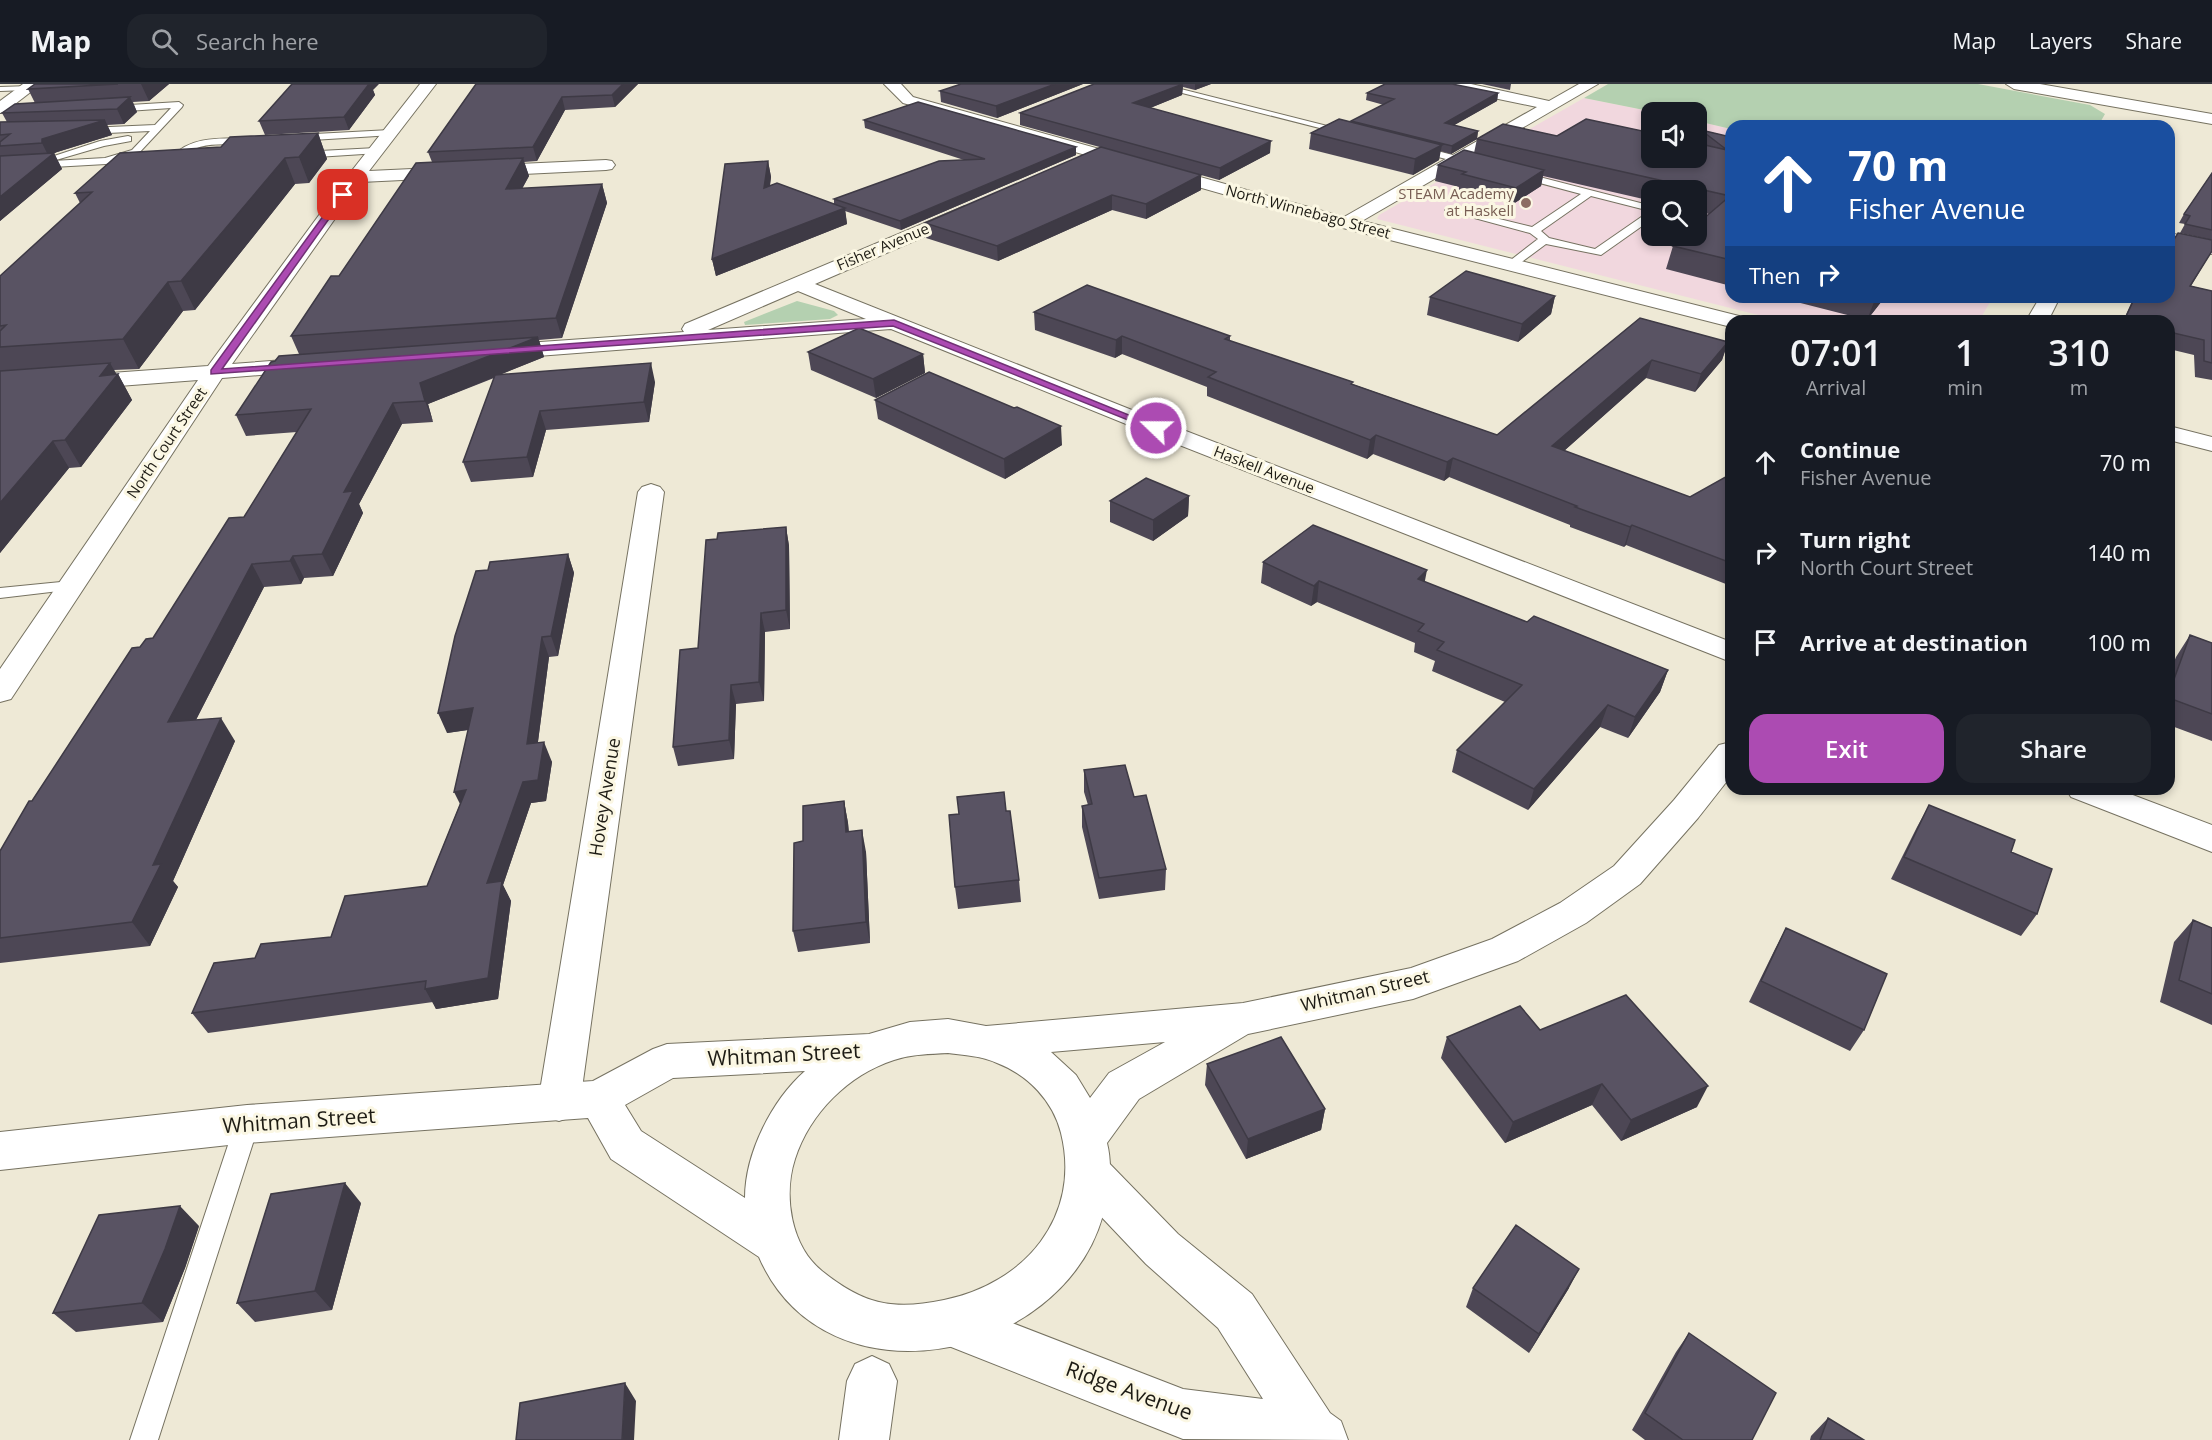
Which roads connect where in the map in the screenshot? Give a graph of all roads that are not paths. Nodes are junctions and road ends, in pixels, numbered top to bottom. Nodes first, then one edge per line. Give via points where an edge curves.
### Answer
1 (428, 84) edge
2 (892, 84) edge
3 (1151, 84) edge
4 (1450, 84) edge
5 (1590, 84) edge
6 (2014, 84) edge
7 (34, 85) edge
8 (0, 89) edge
9 (2154, 92) dead end
10 (1552, 106) junction
11 (2145, 107) junction
12 (108, 109) edge
13 (6, 112) edge
14 (0, 115) edge
15 (1016, 117) edge
16 (2212, 119) edge
17 (2139, 120) edge
18 (998, 125) junction
19 (157, 128) junction
20 (2212, 129) edge
21 (79, 131) edge
22 (2188, 132) dead end
23 (1355, 134) edge
24 (147, 138) junction
25 (287, 139) edge
26 (264, 140) edge
27 (383, 142) junction
28 (1412, 148) edge
29 (1099, 154) junction
30 (294, 155) edge
31 (1457, 159) junction
32 (201, 160) edge
33 (1078, 164) edge
34 (35, 165) junction
35 (606, 165) dead end
36 (1479, 165) edge
37 (0, 167) edge
38 (1512, 173) edge
39 (356, 177) junction
40 (1589, 193) junction
41 (981, 205) edge
42 (1641, 206) edge
43 (1450, 210) dead end
44 (1641, 222) edge
45 (1346, 223) junction
46 (1534, 231) junction
47 (1544, 240) junction
48 (2175, 240) edge
49 (2212, 248) edge
50 (1511, 265) junction
51 (798, 284) junction
52 (1725, 319) edge
53 (894, 323) junction
54 (668, 340) junction
55 (476, 354) edge
56 (336, 364) edge
57 (215, 372) junction
58 (0, 388) edge
59 (2175, 435) edge
60 (2212, 444) edge
61 (651, 492) dead end
62 (71, 586) junction
63 (0, 593) edge
64 (1725, 651) edge
65 (0, 692) edge
66 (1725, 760) edge
67 (2098, 795) edge
68 (2212, 839) edge
69 (1243, 1019) junction
70 (986, 1041) junction
71 (872, 1051) junction
72 (579, 1101) junction
73 (247, 1124) junction
74 (0, 1151) edge
75 (1088, 1155) junction
76 (775, 1242) junction
77 (953, 1324) junction
78 (872, 1381) dead end
79 (1318, 1436) edge
80 (144, 1440) edge
81 (864, 1440) edge

1 - 27 street, North Court Street
2 - 18 street, North Winnebago Street via 908,100
3 - 23 lane
4 - 10 street
5 - 10 street
6 - 11 street
7 - 8 lane
7 - 13 street
9 - 11 street
10 - 31 street
11 - 16 street
11 - 17 street
12 - 19 lane via 179,105
13 - 14 lane
15 - 18 street
18 - 29 street, North Winnebago Street
19 - 21 lane
19 - 24 lane
20 - 22 street
24 - 34 lane via 104,142
24 - 34 lane via 135,152 106,161
25 - 27 lane
26 - 32 lane via 206,143 185,148 178,156
27 - 30 lane
27 - 39 street, North Court Street
28 - 31 lane
29 - 33 street
29 - 45 street, North Winnebago Street
31 - 36 lane
31 - 45 street
34 - 37 lane
35 - 39 street
38 - 40 lane
39 - 57 street, North Court Street
40 - 42 lane
40 - 46 lane
41 - 51 street, Fisher Avenue
43 - 46 lane
44 - 47 lane via 1597,253
45 - 50 street, North Winnebago Street
46 - 47 lane
47 - 50 lane
48 - 49 street
50 - 52 street, North Winnebago Street
51 - 53 street, Haskell Avenue
51 - 54 street, Fisher Avenue
53 - 54 street, Fisher Avenue
53 - 64 street, Haskell Avenue
54 - 55 street, Fisher Avenue
56 - 57 street
57 - 58 street
57 - 62 street, North Court Street
59 - 60 street
61 - 72 street, Hovey Avenue
62 - 63 lane
62 - 65 street, North Court Street
66 - 69 street, Whitman Street via 1626,875 1573,913 1505,950 1413,983
67 - 68 street
69 - 70 street, Whitman Street
69 - 75 street, Whitman Street via 1124,1086
70 - 71 street via 948,1036 920,1038
70 - 75 street via 1020,1055 1050,1076 1072,1103
71 - 72 street, Whitman Street via 667,1061
71 - 76 street via 837,1071 806,1097 783,1130 769,1166 766,1204
72 - 73 street, Whitman Street
72 - 76 street via 626,1145
73 - 74 street, Whitman Street
73 - 80 lane
75 - 77 street via 1083,1212 1064,1250 1035,1283 997,1308
75 - 79 street, Ridge Avenue via 1162,1249 1235,1311
76 - 77 street via 794,1276 816,1297 863,1322 907,1329
77 - 79 street, Ridge Avenue via 1183,1414
78 - 81 street

